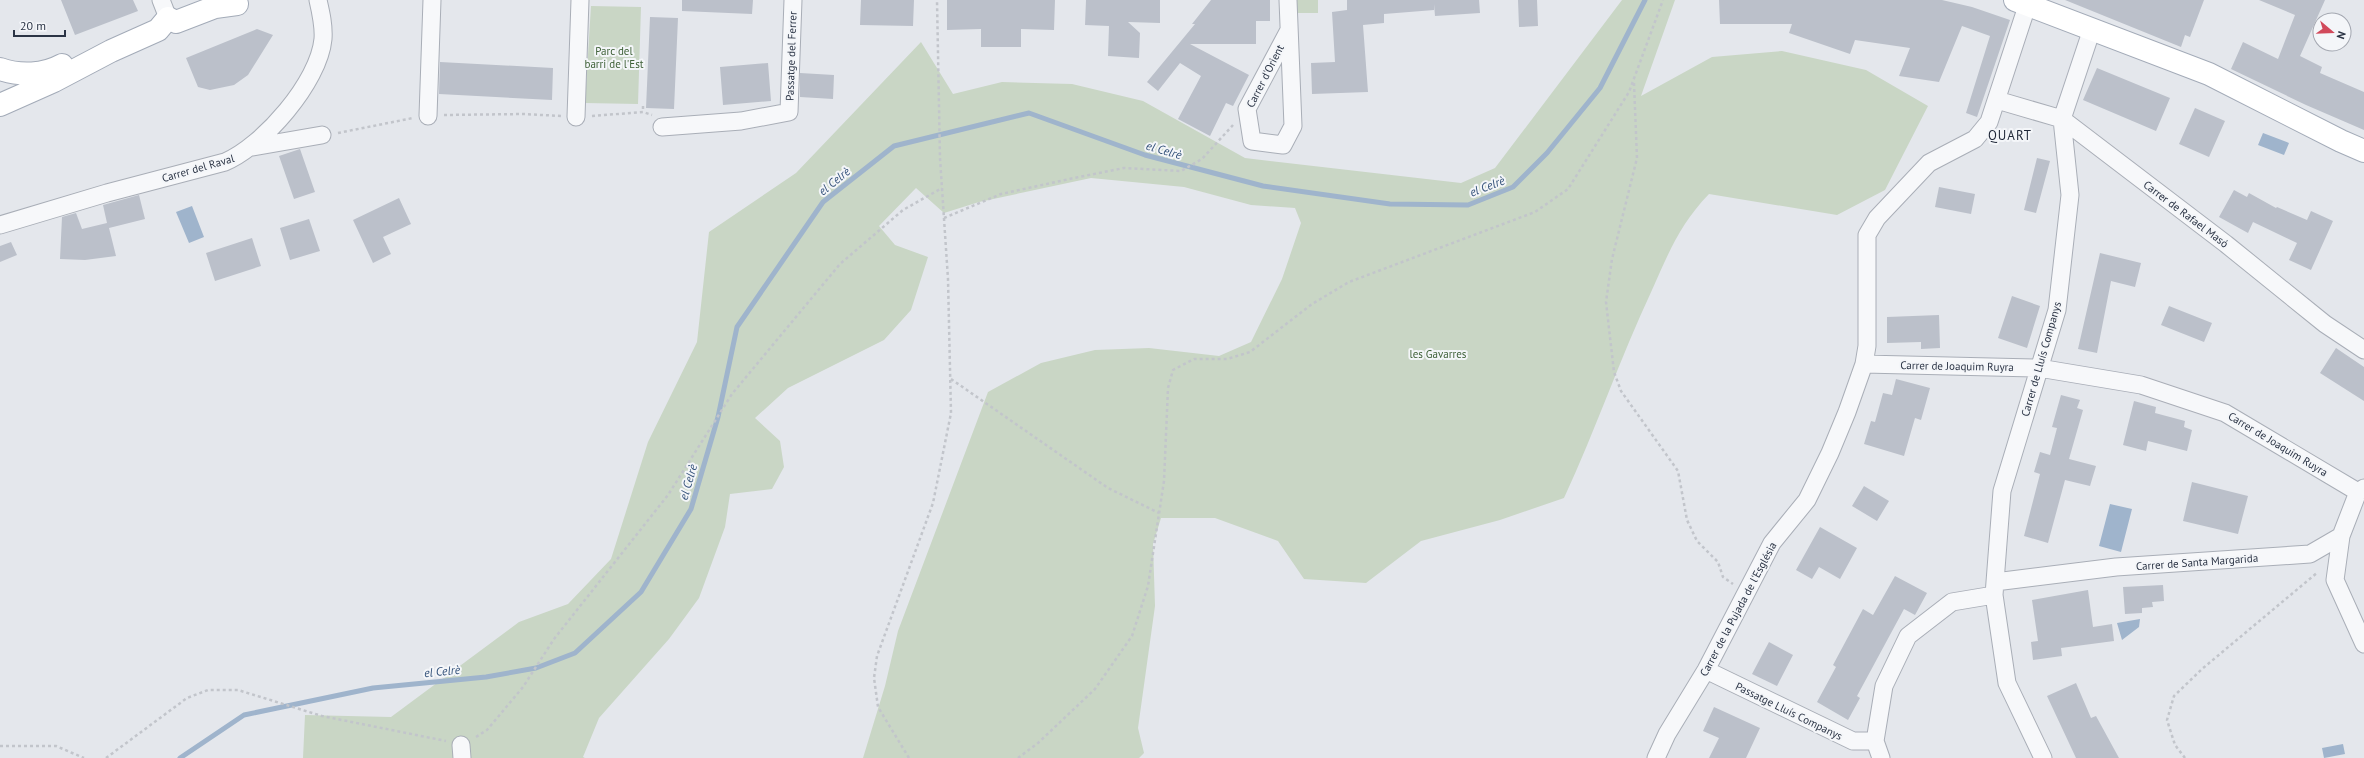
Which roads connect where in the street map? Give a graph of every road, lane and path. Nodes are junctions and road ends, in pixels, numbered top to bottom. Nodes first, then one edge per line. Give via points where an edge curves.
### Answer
1 (216, 0) edge
2 (318, 0) edge
3 (432, 0) edge
4 (580, 0) edge
5 (792, 0) edge
6 (937, 0) edge
7 (1288, 0) edge
8 (1663, 0) edge
9 (241, 2) edge
10 (2024, 2) edge
11 (164, 9) edge
12 (2092, 28) junction
13 (1288, 32) junction
14 (94, 62) junction
15 (0, 69) edge
16 (50, 72) junction
17 (1634, 80) junction
18 (0, 89) edge
19 (1997, 100) junction
20 (0, 105) edge
21 (643, 106) dead end
22 (1247, 109) junction
23 (428, 116) junction
24 (576, 117) junction
25 (2062, 119) junction
26 (662, 127) dead end
27 (322, 135) joint
28 (253, 147) junction
29 (2364, 151) edge
30 (942, 188) junction
31 (944, 218) junction
32 (0, 225) edge
33 (2364, 350) edge
34 (1864, 364) junction
35 (2039, 368) junction
36 (950, 379) junction
37 (2361, 490) edge
38 (1159, 513) junction
39 (2341, 536) junction
40 (2323, 567) dead end
41 (1994, 589) junction
42 (1746, 592) junction
43 (2364, 644) edge
44 (1706, 670) junction
45 (1875, 742) junction
46 (0, 746) edge
47 (462, 752) edge
48 (84, 758) edge
49 (106, 758) edge
50 (909, 758) edge
51 (1018, 758) edge
52 (1656, 758) edge
53 (1880, 758) edge
54 (2043, 758) edge
55 (2185, 758) edge

1 - 11 main road
2 - 28 street, Carrer del Raval via 323,39 314,68 295,100
3 - 23 street
4 - 24 street
5 - 26 street, Passatge del Ferrer via 789,112 741,121
6 - 30 path
7 - 13 street, Carrer d'Orient
8 - 17 path
9 - 11 main road via 214,7 176,22
9 - 14 main road
10 - 12 main road
10 - 19 street, Carrer de la Pujada de l'Església
11 - 14 main road via 161,28 111,51
11 - 16 main road
12 - 25 street, Carrer de Lluís Companys
12 - 29 main road via 2209,74
13 - 22 street, Carrer d'Orient
13 - 22 street, Carrer d'Orient via 1293,126 1283,145 1252,141
14 - 16 main road
14 - 20 main road
15 - 16 main road via 23,74
16 - 18 main road
17 - 38 path via 1568,189 1535,212 1349,282 1312,304 1250,352 1227,359 1194,359 1173,370 1168,388 1164,481
17 - 42 path via 1637,158 1612,260 1606,302 1614,372 1621,390 1678,471 1687,520 1697,541 1718,562 1723,577
19 - 25 street, Carrer de Rafael Masó
19 - 34 street, Carrer de la Pujada de l'Església via 1988,122 1975,138 1929,163 1876,218 1867,235 1867,346
21 - 24 path via 643,112
22 - 31 path via 1202,160 1181,171 1124,168 1001,194
23 - 24 path via 523,114
23 - 27 path
25 - 33 street, Carrer de Rafael Masó via 2226,244 2324,324
25 - 35 street, Carrer de Lluís Companys via 2070,195 2058,310
27 - 28 street
28 - 32 street, Carrer del Raval via 241,156 225,162
30 - 31 path
30 - 47 path via 903,210 840,264 732,394 668,496 554,639 523,687 487,730
31 - 36 path
34 - 35 street, Carrer de Joaquim Ruyra
34 - 42 street, Carrer de la Pujada de l'Església via 1830,453 1807,500 1772,544
35 - 37 street, Carrer de Joaquim Ruyra via 2141,385 2225,413
35 - 41 street, Carrer de Lluís Companys via 2002,491
36 - 38 path via 1108,488
36 - 50 path via 951,413 933,503 877,656 874,678 878,707
37 - 39 street
38 - 51 path via 1148,586 1132,636 1095,689 1038,743
39 - 41 street, Carrer de Santa Margarida via 2310,554 2116,567
39 - 43 street via 2335,580
40 - 55 path via 2174,696 2167,720 2175,745
41 - 45 street via 1952,602 1908,636 1884,686
41 - 54 street, Carrer de Lluís Companys via 2007,683
42 - 44 street, Carrer de la Pujada de l'Església
44 - 45 street, Passatge Lluís Companys via 1853,741
44 - 52 street, Carrer de la Pujada de l'Església via 1667,734
45 - 53 street
46 - 48 path via 56,746
47 - 49 path via 412,733 322,716 238,690 208,690 187,698

